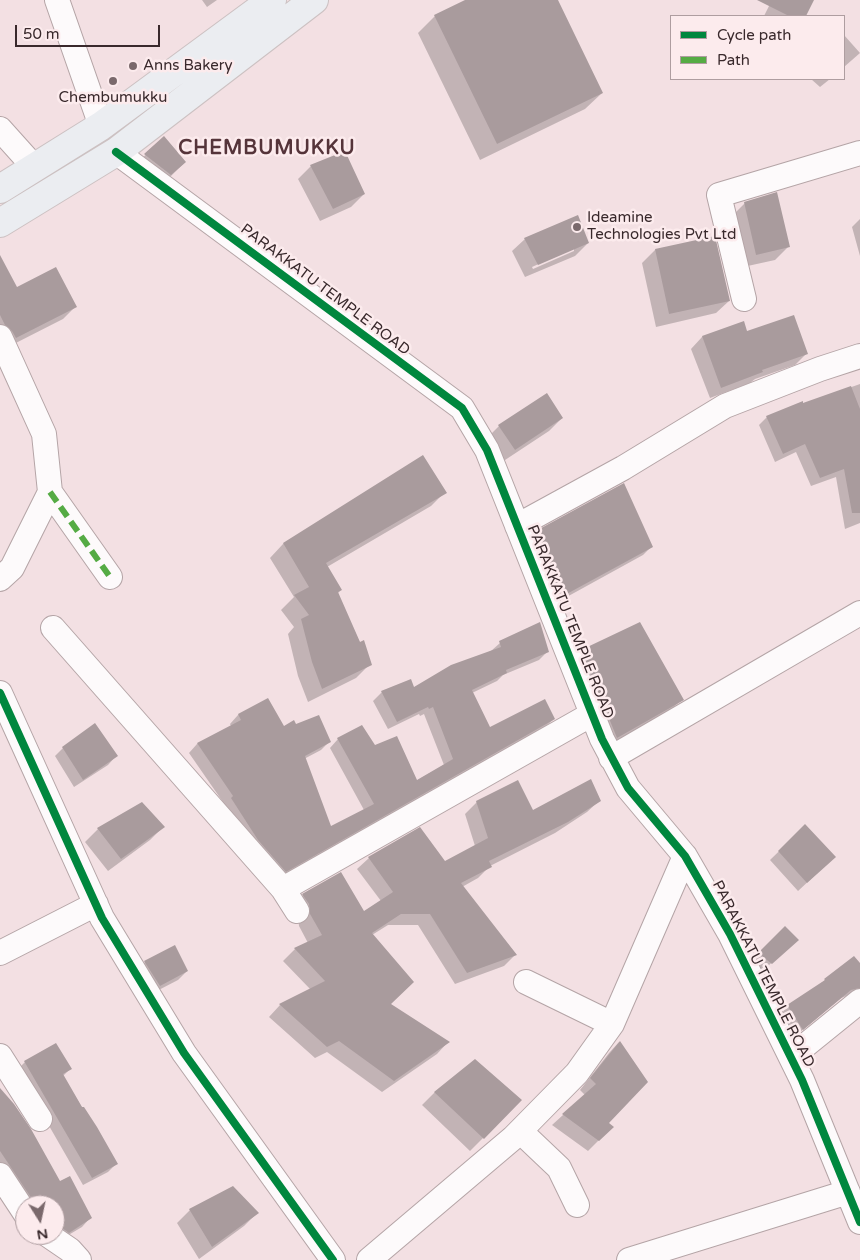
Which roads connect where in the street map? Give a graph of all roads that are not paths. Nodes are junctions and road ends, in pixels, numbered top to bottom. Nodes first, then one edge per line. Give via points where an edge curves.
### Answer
1 (57, 0) edge
2 (272, 0) edge
3 (314, 0) edge
4 (101, 126) junction
5 (0, 129) edge
6 (116, 152) junction
7 (860, 153) edge
8 (35, 168) junction
9 (0, 189) edge
10 (0, 223) edge
11 (744, 299) dead end
12 (0, 337) edge
13 (860, 356) edge
14 (50, 492) junction
15 (517, 526) junction
16 (110, 577) dead end
17 (0, 579) edge
18 (860, 614) edge
19 (53, 628) dead end
20 (0, 693) edge
21 (592, 714) junction
22 (611, 758) junction
23 (685, 856) junction
24 (283, 889) junction
25 (96, 904) junction
26 (298, 911) dead end
27 (0, 953) edge
28 (526, 982) dead end
29 (860, 1001) edge
30 (612, 1024) junction
31 (0, 1056) edge
32 (791, 1057) junction
33 (40, 1119) dead end
34 (520, 1130) junction
35 (0, 1175) edge
36 (848, 1192) junction
37 (15, 1198) edge
38 (577, 1204) dead end
39 (860, 1222) edge
40 (63, 1245) edge
41 (79, 1260) edge
42 (333, 1260) edge
43 (369, 1260) edge
44 (629, 1260) edge

1 - 4 street
2 - 4 main road
3 - 6 main road
4 - 8 main road
5 - 8 street
6 - 10 main road
6 - 15 street, PARAKKATU TEMPLE ROAD via 462,408 487,450
7 - 11 street via 719,195
8 - 9 main road
12 - 14 street via 44,434
13 - 15 street via 725,406 623,468
14 - 16 street
14 - 17 street via 12,568
15 - 21 street, PARAKKATU TEMPLE ROAD
18 - 22 street
19 - 24 street
20 - 25 street
21 - 22 street, PARAKKATU TEMPLE ROAD
21 - 24 street
22 - 23 street, PARAKKATU TEMPLE ROAD via 628,788
23 - 30 street
23 - 32 street, PARAKKATU TEMPLE ROAD via 730,934
24 - 26 street
25 - 27 street
25 - 42 street via 184,1053
28 - 30 street
29 - 32 street
30 - 34 street via 577,1074
31 - 33 street
32 - 36 street, PARAKKATU TEMPLE ROAD
34 - 38 street via 559,1168
34 - 43 street
35 - 37 street
36 - 39 street, PARAKKATU TEMPLE ROAD
36 - 44 street
40 - 41 street

